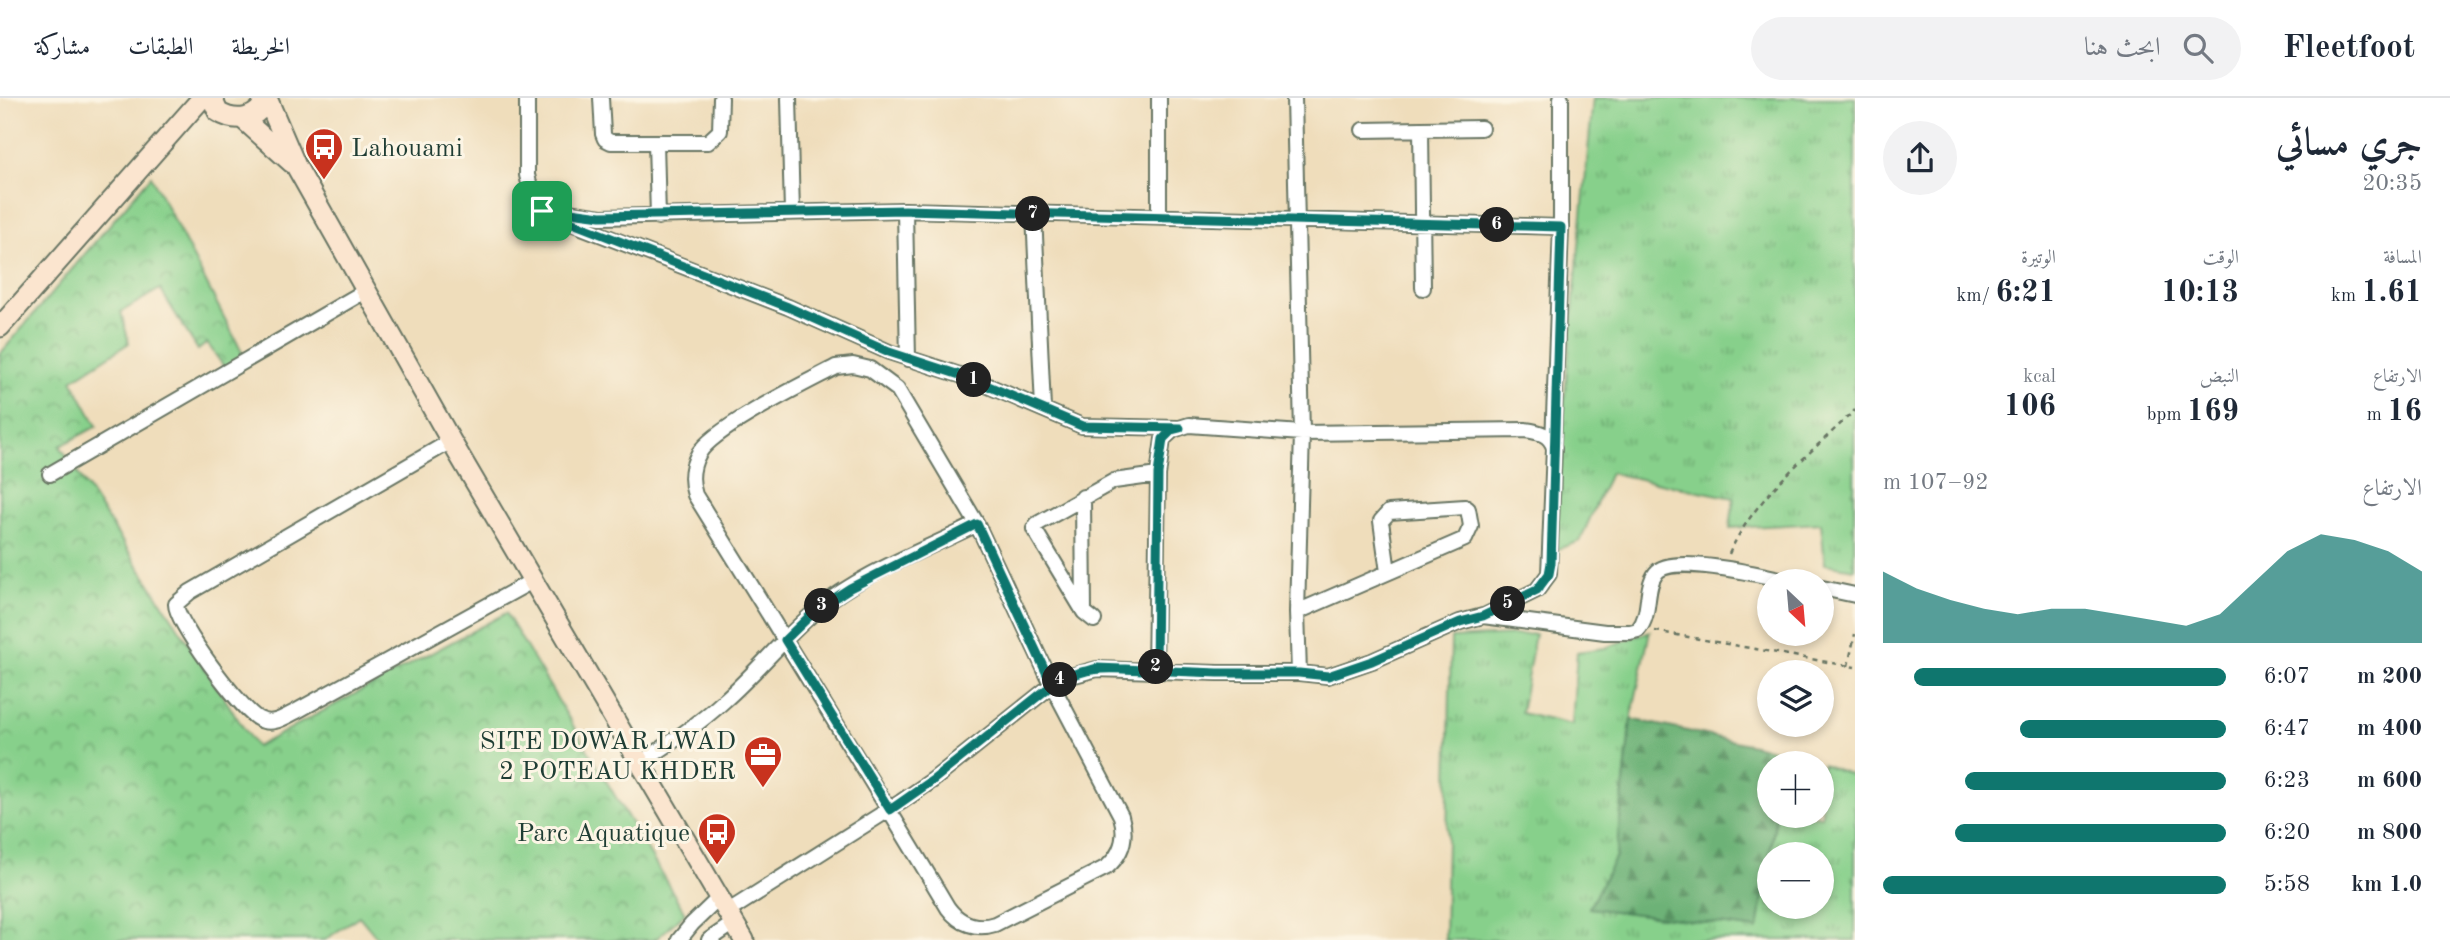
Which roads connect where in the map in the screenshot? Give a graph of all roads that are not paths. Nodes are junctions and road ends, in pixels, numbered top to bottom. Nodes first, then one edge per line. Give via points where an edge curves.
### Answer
1 (202, 98) edge
2 (266, 98) edge
3 (527, 98) edge
4 (601, 98) edge
5 (721, 98) edge
6 (789, 98) edge
7 (1159, 98) edge
8 (1294, 98) edge
9 (1561, 98) edge
10 (215, 105) edge
11 (243, 119) junction
12 (1481, 128) dead end
13 (1421, 129) junction
14 (1363, 130) dead end
15 (172, 131) junction
16 (656, 142) junction
17 (296, 166) junction
18 (905, 210) junction
19 (542, 211) junction
20 (792, 212) junction
21 (1034, 214) junction
22 (658, 217) junction
23 (1159, 217) junction
24 (1296, 221) junction
25 (1422, 224) junction
26 (1561, 227) junction
27 (1423, 288) dead end
28 (366, 290) junction
29 (0, 327) edge
30 (908, 359) junction
31 (1043, 408) junction
32 (1180, 428) junction
33 (1302, 433) junction
34 (452, 441) junction
35 (1553, 444) junction
36 (50, 474) dead end
37 (1158, 474) junction
38 (1083, 497) junction
39 (977, 524) junction
40 (1388, 572) junction
41 (1757, 575) edge
42 (532, 581) junction
43 (1834, 591) edge
44 (1855, 595) edge
45 (1297, 612) junction
46 (1483, 616) junction
47 (785, 640) junction
48 (1156, 671) junction
49 (1299, 673) junction
50 (1052, 685) junction
51 (639, 764) junction
52 (890, 810) junction
53 (731, 918) edge
54 (679, 940) edge
55 (709, 940) edge

1 - 15 main road
2 - 11 main road via 258,112
2 - 17 main road
3 - 19 street via 527,175
4 - 16 street via 605,139
5 - 16 street via 720,131 715,138 708,142
6 - 20 street
7 - 23 street
8 - 24 street
9 - 26 street
10 - 11 main road via 233,119
10 - 15 main road
11 - 17 main road
12 - 13 street
13 - 14 street
13 - 25 street
15 - 29 main road
16 - 22 street
17 - 28 main road
18 - 20 street
18 - 21 street
18 - 30 street
19 - 22 street
19 - 30 street
20 - 22 street
21 - 23 street
21 - 31 street
23 - 24 street
24 - 25 street
24 - 33 street
25 - 26 street
25 - 27 street
26 - 35 street
28 - 34 main road
28 - 36 street
30 - 31 street
31 - 32 street via 1082,426
32 - 33 street via 1203,425
32 - 37 street via 1163,439
33 - 35 street via 1525,430 1546,435
33 - 45 street
34 - 42 main road
34 - 42 street via 190,592 176,604 181,621 245,707 271,723
35 - 46 street via 1549,574 1537,590
37 - 38 street via 1114,481
37 - 48 street
38 - 38 street via 1089,616 1034,529
39 - 47 street via 840,594
39 - 47 street via 897,389 870,369 836,367 719,433 698,454 691,485
39 - 50 street
40 - 40 street via 1465,539 1471,526 1468,509 1385,514 1381,521
40 - 45 street
41 - 46 street via 1667,566 1653,579 1643,625 1630,632
42 - 51 main road
43 - 44 street
45 - 49 street
46 - 49 street via 1346,671 1328,676
47 - 51 street via 724,702
47 - 52 street
48 - 49 street
48 - 50 street via 1097,668
50 - 52 street
50 - 52 street via 1124,825 1123,844 1107,867 995,924 972,926 948,908
51 - 53 main road
52 - 53 street
53 - 54 street via 704,910
53 - 55 street

